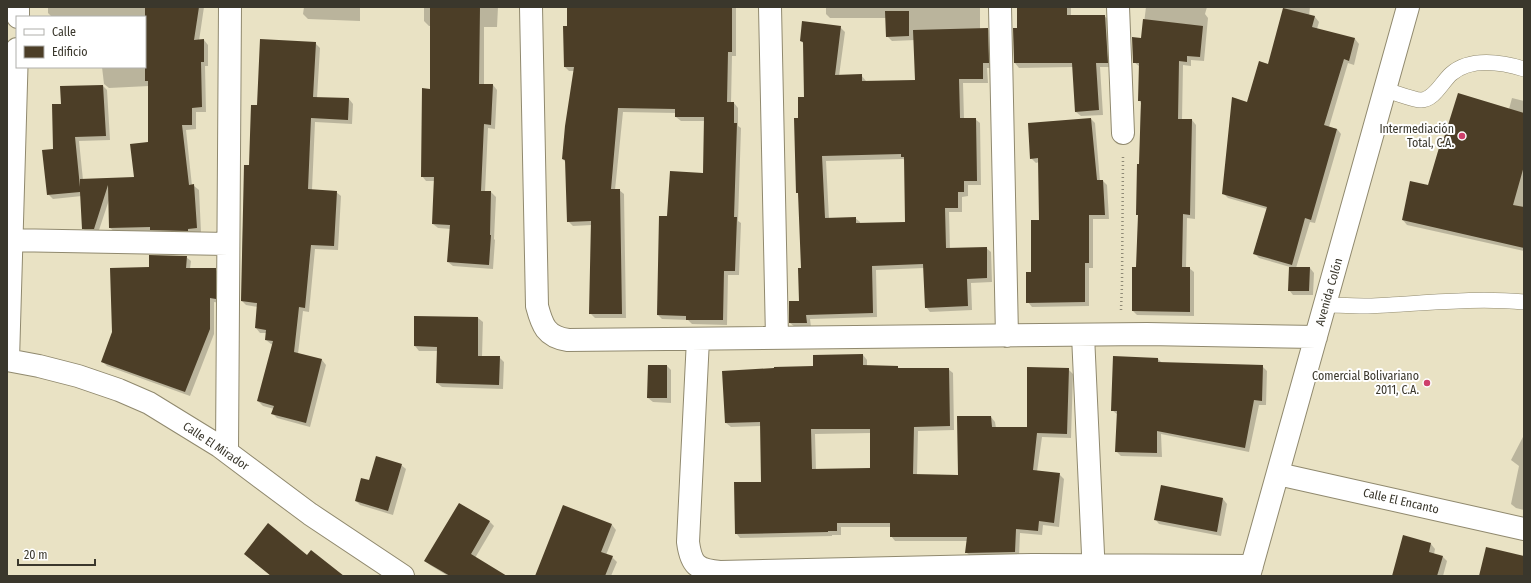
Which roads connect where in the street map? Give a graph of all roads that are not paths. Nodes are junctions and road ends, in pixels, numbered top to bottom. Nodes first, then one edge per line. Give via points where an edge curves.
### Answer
1 (230, 7) edge
2 (531, 7) edge
3 (770, 7) edge
4 (1000, 7) edge
5 (1118, 7) edge
6 (1408, 7) edge
7 (16, 68) edge
8 (1524, 69) edge
9 (1385, 90) junction
10 (1123, 132) road end
11 (9, 240) edge
12 (228, 244) junction
13 (1524, 302) edge
14 (1325, 305) junction
15 (1083, 335) junction
16 (1007, 336) junction
17 (777, 338) junction
18 (1316, 338) junction
19 (698, 339) junction
20 (8, 360) edge
21 (227, 451) junction
22 (1278, 474) junction
23 (1524, 529) edge
24 (1094, 571) edge
25 (1250, 571) edge
26 (403, 576) edge

1 - 12 street
2 - 19 street via 538,306 541,321 546,330 555,337 568,340
3 - 17 street
4 - 16 street
5 - 10 street
6 - 9 street, Avenida Colón
7 - 11 street
8 - 9 lane via 1499,62 1460,68 1429,97 1421,100
9 - 14 street, Avenida Colón
11 - 12 street
11 - 20 street
12 - 21 street
13 - 14 lane via 1496,300 1367,306
14 - 18 street, Avenida Colón
15 - 16 street
15 - 18 street
15 - 24 street
16 - 17 street
17 - 19 street
18 - 22 street, Avenida Colón
19 - 24 street via 688,542 693,562 700,568 720,572 1032,565
20 - 21 street, Calle El Mirador via 78,376 120,390 182,422
21 - 26 street, Calle El Mirador via 310,514
22 - 23 street, Calle El Encanto
22 - 25 street, Avenida Colón
24 - 25 street

